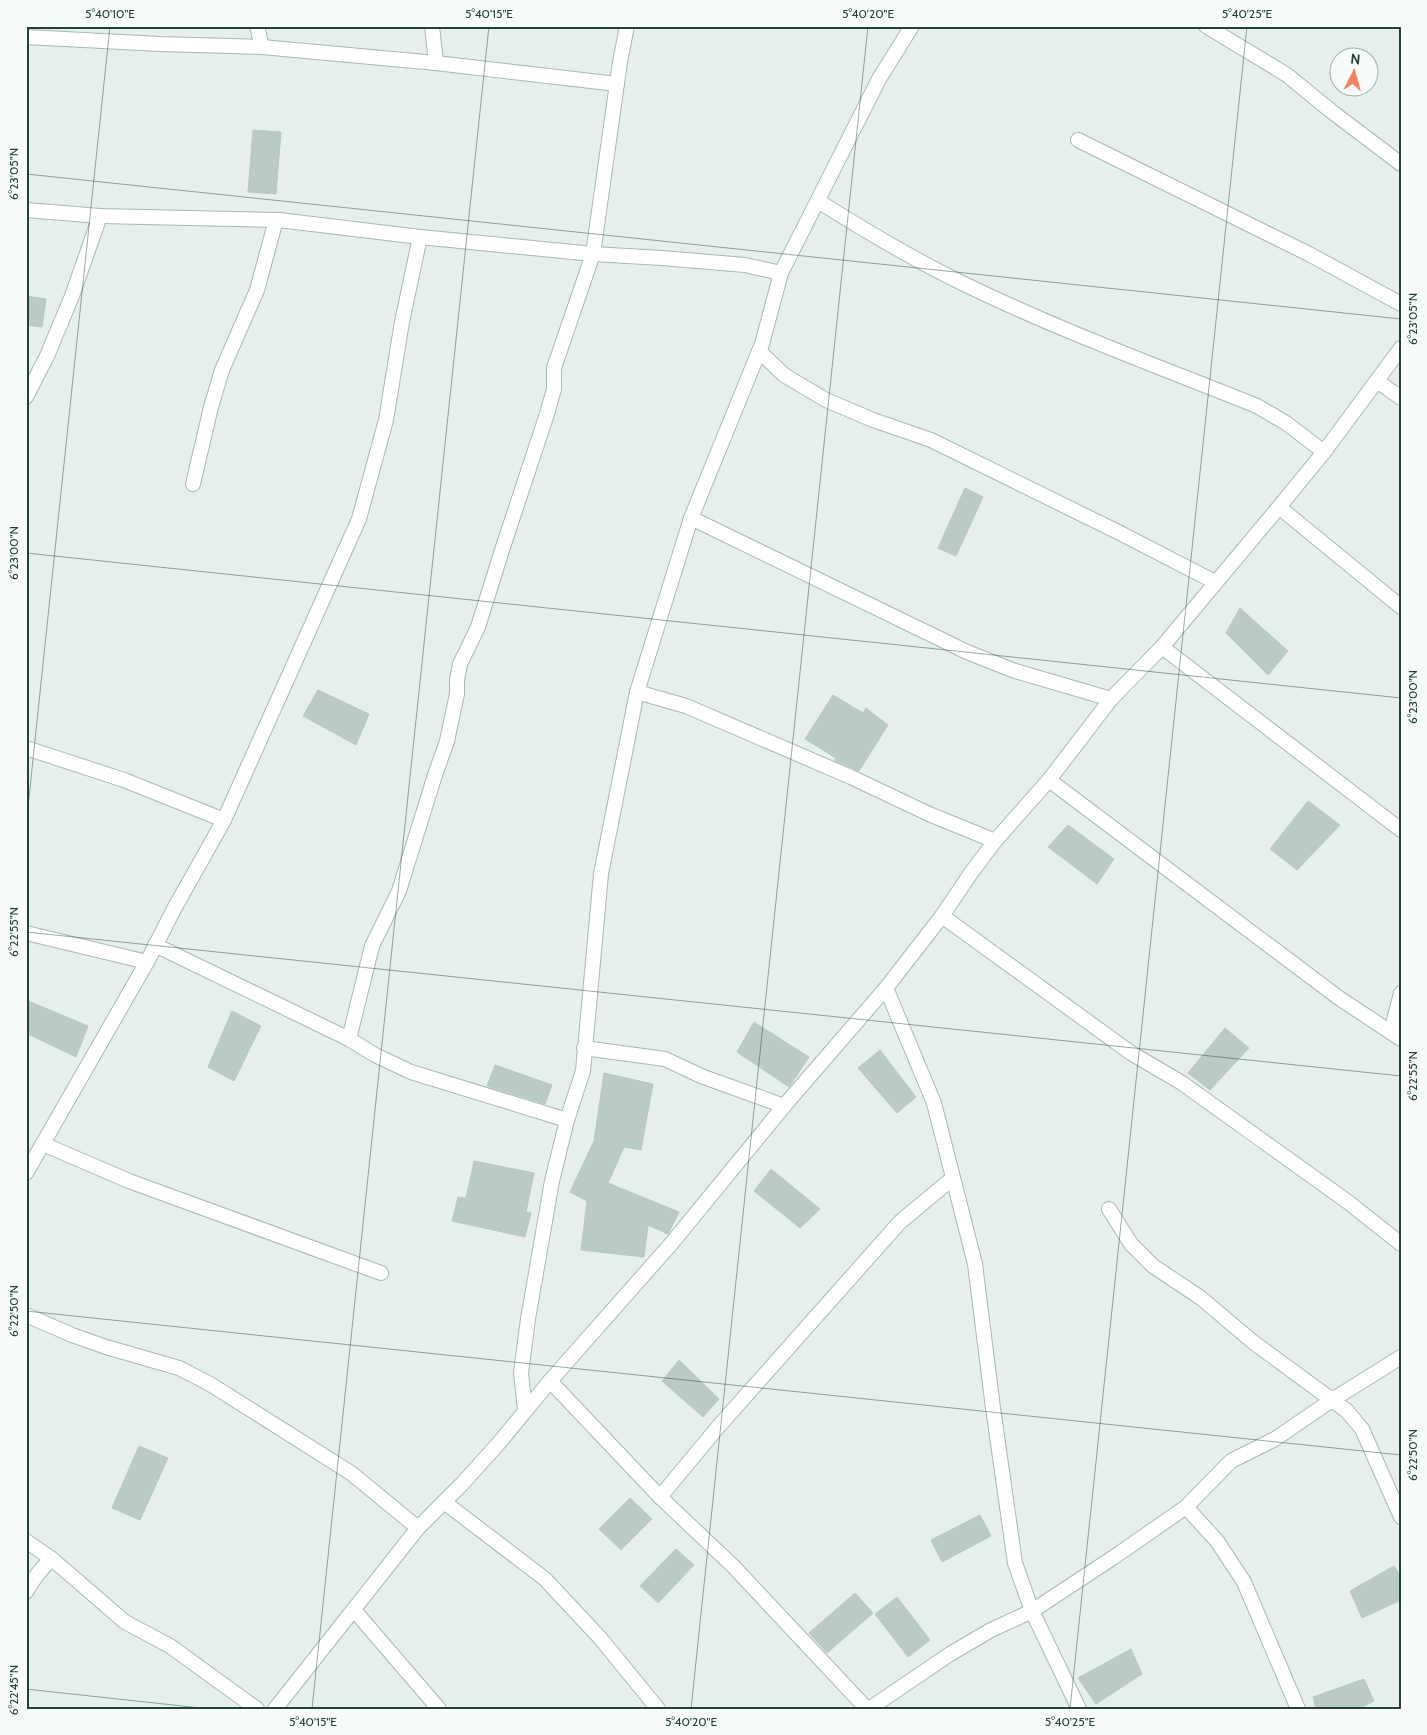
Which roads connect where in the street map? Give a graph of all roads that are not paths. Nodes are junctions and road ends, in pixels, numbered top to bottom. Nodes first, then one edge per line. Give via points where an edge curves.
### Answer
1 (257, 26) edge
2 (432, 26) edge
3 (627, 26) edge
4 (912, 26) edge
5 (1206, 26) edge
6 (26, 37) edge
7 (262, 47) junction
8 (436, 62) junction
9 (617, 84) junction
10 (1078, 140) dead end
11 (1401, 164) edge
12 (818, 201) junction
13 (26, 210) edge
14 (100, 216) junction
15 (276, 220) junction
16 (420, 237) junction
17 (594, 254) junction
18 (781, 273) junction
19 (1401, 304) edge
20 (1401, 348) edge
21 (759, 352) junction
22 (1377, 381) junction
23 (26, 397) edge
24 (1401, 398) edge
25 (1324, 452) junction
26 (193, 484) dead end
27 (1279, 507) junction
28 (691, 518) junction
29 (1215, 582) junction
30 (1401, 607) edge
31 (1162, 648) junction
32 (637, 692) junction
33 (1112, 699) junction
34 (26, 748) edge
35 (1049, 780) junction
36 (224, 820) junction
37 (1401, 830) edge
38 (995, 840) junction
39 (942, 916) junction
40 (26, 934) edge
41 (155, 945) junction
42 (147, 962) junction
43 (886, 988) junction
44 (1401, 993) edge
45 (1396, 1036) edge
46 (349, 1039) junction
47 (584, 1048) junction
48 (784, 1106) junction
49 (566, 1120) junction
50 (43, 1144) junction
51 (26, 1173) edge
52 (953, 1178) junction
53 (1109, 1209) dead end
54 (1401, 1244) edge
55 (380, 1272) dead end
56 (26, 1315) edge
57 (1401, 1357) edge
58 (550, 1381) junction
59 (1332, 1400) junction
60 (526, 1410) junction
61 (660, 1497) junction
62 (444, 1502) junction
63 (1186, 1508) junction
64 (1401, 1517) edge
65 (418, 1528) junction
66 (26, 1541) edge
67 (52, 1560) junction
68 (26, 1592) edge
69 (354, 1610) junction
70 (1032, 1611) junction
71 (257, 1709) edge
72 (274, 1709) edge
73 (439, 1709) edge
74 (658, 1709) edge
75 (868, 1709) edge
76 (1079, 1709) edge
77 (1298, 1709) edge

1 - 7 street
2 - 8 street
3 - 9 street
4 - 12 street via 879,79
5 - 11 street via 1287,75
6 - 7 street
7 - 8 street
8 - 9 street
9 - 17 street
10 - 19 street via 1309,254
12 - 18 street
12 - 25 street via 876,237 960,282 1053,324 1256,406
13 - 14 street
14 - 15 street
14 - 23 street via 72,296
15 - 16 street
15 - 26 street via 257,290 216,389
16 - 17 street
16 - 36 street via 386,420 359,519
17 - 18 street via 744,265
17 - 46 street via 554,368 554,389 548,414 478,627 460,664 447,741 398,891 372,946
18 - 21 street
20 - 22 street
21 - 28 street
21 - 29 street via 784,375 826,400 930,440
22 - 24 street
22 - 25 street
25 - 27 street
27 - 29 street
27 - 30 street
28 - 32 street
28 - 33 street via 967,652 1015,671
29 - 31 street
31 - 33 street
31 - 37 street
32 - 38 street via 686,706
32 - 47 street via 601,874
33 - 35 street
34 - 36 street via 124,780
35 - 38 street
35 - 45 street via 1339,998
36 - 41 street
38 - 39 street
39 - 43 street
39 - 54 street via 1131,1052 1182,1083
40 - 42 street
41 - 42 street
41 - 46 street
42 - 50 street
43 - 48 street
43 - 52 street via 934,1103
44 - 45 street
46 - 49 street via 411,1072
47 - 48 street via 665,1060
47 - 49 street via 583,1072
48 - 58 street via 670,1244
49 - 60 street via 528,1318 521,1373
50 - 51 street
50 - 55 street via 128,1181
52 - 61 street via 900,1222
52 - 70 street via 975,1264 1015,1563
53 - 59 street via 1131,1244 1152,1266 1201,1298 1253,1342
56 - 65 street via 106,1347 179,1368 210,1384 351,1473
57 - 59 street
58 - 60 street
58 - 61 street
59 - 63 street via 1275,1439 1231,1461
59 - 64 street via 1347,1411 1362,1429
60 - 62 street
61 - 75 street via 733,1566
62 - 65 street
62 - 74 street via 545,1579 601,1639
63 - 70 street
63 - 77 street via 1217,1541 1244,1582
65 - 69 street
66 - 67 street
67 - 68 street via 32,1580
67 - 71 street via 125,1622 170,1646
69 - 72 street
69 - 73 street
70 - 75 street via 950,1654
70 - 76 street

